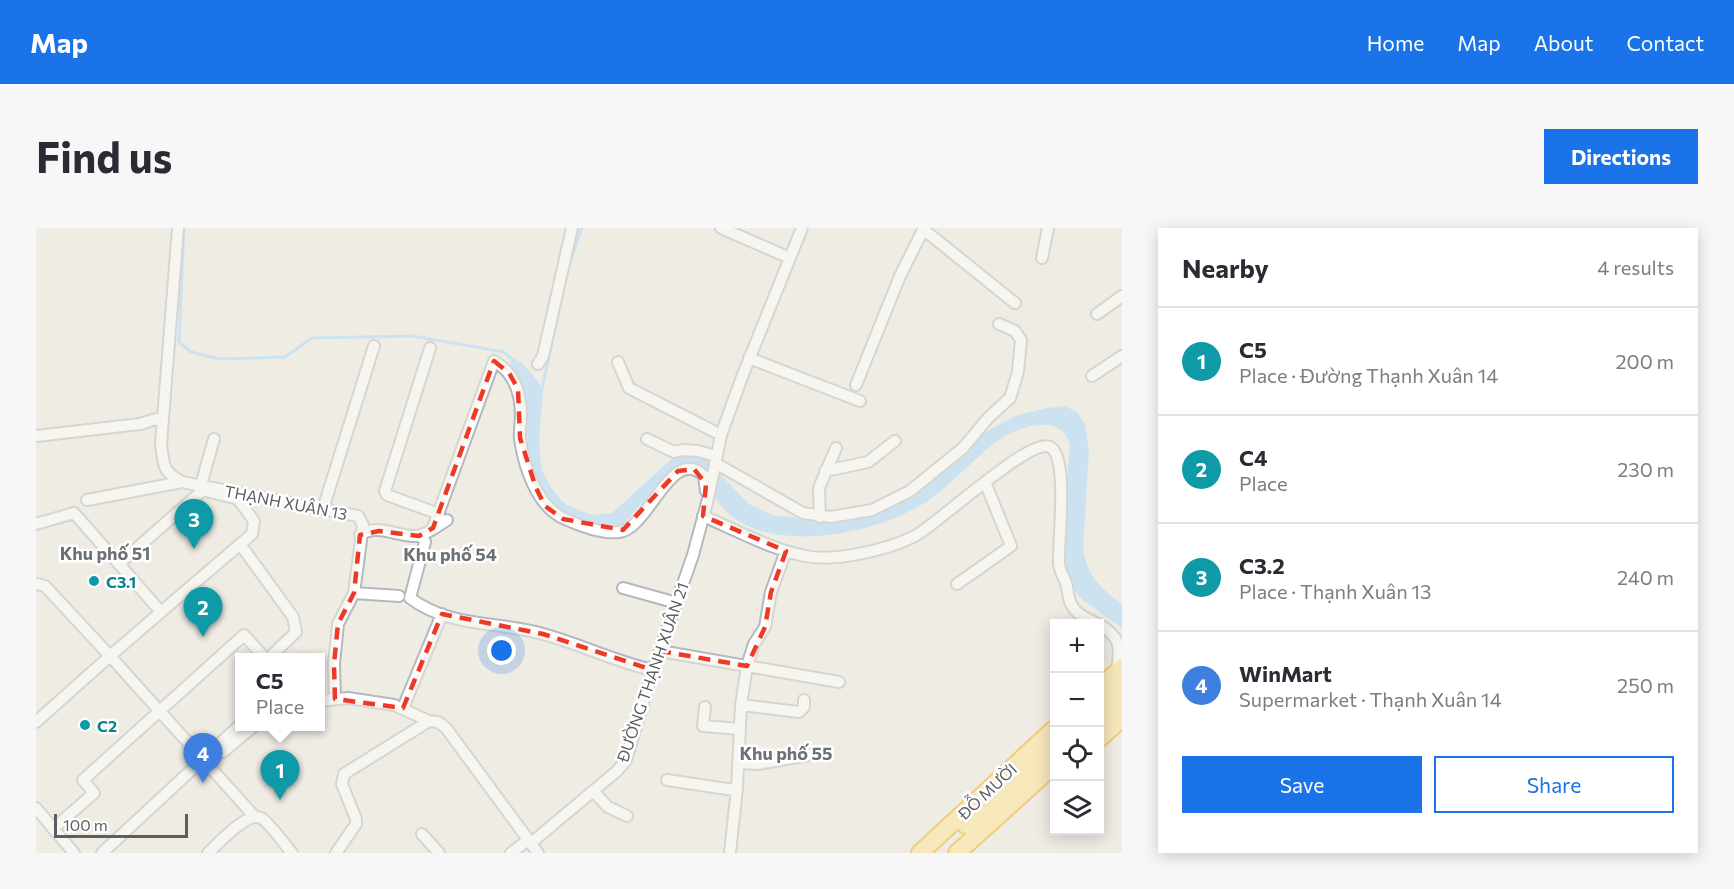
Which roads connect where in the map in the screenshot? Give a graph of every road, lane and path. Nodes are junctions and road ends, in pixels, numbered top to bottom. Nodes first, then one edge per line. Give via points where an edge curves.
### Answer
1 (178, 228) edge
2 (572, 228) edge
3 (721, 228) edge
4 (802, 228) edge
5 (1048, 228) edge
6 (923, 229) edge
7 (790, 258) junction
8 (1042, 258) dead end
9 (1122, 296) edge
10 (1015, 303) dead end
11 (1096, 314) dead end
12 (999, 324) dead end
13 (374, 346) dead end
14 (430, 348) dead end
15 (1122, 356) edge
16 (749, 358) junction
17 (618, 362) dead end
18 (538, 364) dead end
19 (1092, 376) dead end
20 (856, 385) dead end
21 (860, 402) dead end
22 (162, 422) junction
23 (721, 435) junction
24 (36, 436) edge
25 (647, 439) dead end
26 (214, 440) dead end
27 (895, 441) dead end
28 (836, 448) dead end
29 (715, 462) junction
30 (825, 471) junction
31 (182, 482) junction
32 (986, 482) junction
33 (201, 485) junction
34 (87, 500) dead end
35 (707, 501) junction
36 (322, 509) junction
37 (704, 516) junction
38 (443, 517) junction
39 (820, 517) junction
40 (36, 524) edge
41 (360, 536) junction
42 (418, 536) junction
43 (240, 544) junction
44 (786, 552) junction
45 (119, 564) junction
46 (36, 584) edge
47 (957, 584) dead end
48 (623, 588) dead end
49 (354, 593) junction
50 (399, 596) dead end
51 (676, 603) junction
52 (161, 612) junction
53 (442, 614) junction
54 (1089, 619) edge
55 (1104, 628) edge
56 (660, 651) junction
57 (263, 653) edge
58 (272, 653) edge
59 (110, 656) junction
60 (747, 666) junction
61 (653, 670) junction
62 (1120, 674) edge
63 (839, 682) dead end
64 (1104, 685) edge
65 (1104, 698) edge
66 (335, 699) junction
67 (804, 700) dead end
68 (325, 701) edge
69 (1122, 702) edge
70 (741, 705) junction
71 (705, 707) dead end
72 (403, 708) junction
73 (159, 711) junction
74 (1122, 718) edge
75 (1104, 719) edge
76 (429, 721) junction
77 (36, 722) edge
78 (235, 729) edge
79 (740, 729) junction
80 (248, 731) edge
81 (1050, 733) edge
82 (1104, 734) edge
83 (1050, 749) edge
84 (213, 752) junction
85 (815, 754) dead end
86 (204, 760) junction
87 (738, 763) junction
88 (1050, 769) edge
89 (667, 780) dead end
90 (1052, 781) edge
91 (737, 788) junction
92 (593, 791) junction
93 (36, 808) edge
94 (627, 816) dead end
95 (258, 818) junction
96 (54, 829) junction
97 (422, 834) dead end
98 (984, 836) junction
99 (530, 842) junction
100 (74, 853) edge
101 (102, 853) edge
102 (208, 853) edge
103 (292, 853) edge
104 (336, 853) edge
105 (439, 853) edge
106 (511, 853) edge
107 (538, 853) edge
108 (730, 853) edge
109 (920, 853) edge
110 (935, 853) edge
111 (957, 853) edge
112 (974, 853) edge

1 - 22 street
2 - 18 street
3 - 7 street
4 - 7 street
5 - 8 street
6 - 10 street
6 - 20 street
7 - 16 street
9 - 11 street
12 - 39 street via 1015,331 1021,340 1018,372 1010,398 963,448 910,490 872,510
13 - 36 street
14 - 38 street via 385,490 387,495
15 - 19 street
16 - 21 street
16 - 23 street
17 - 23 street via 629,388
22 - 24 street via 156,419
22 - 31 street via 160,444 164,464 169,474
23 - 29 street
25 - 29 street via 674,452 698,451
26 - 33 street
27 - 30 street via 868,462
28 - 30 street
29 - 35 street, ĐƯỜNG THẠNH XUÂN 21
29 - 39 street via 803,513
30 - 39 street via 818,494
31 - 33 street, THẠNH XUÂN 13
31 - 34 street, THẠNH XUÂN 13
32 - 44 street via 916,535 887,547 824,558
32 - 47 street via 1011,546
32 - 54 street via 1030,450 1042,446 1056,452 1060,462 1061,510 1058,564 1069,601
33 - 36 street, THẠNH XUÂN 13
35 - 37 street, ĐƯỜNG THẠNH XUÂN 21
35 - 38 street via 704,476 684,468 630,526 619,532 563,519 545,506 536,488 520,438 518,389 509,373 494,362
36 - 41 street, THẠNH XUÂN 13 via 358,516 363,525
37 - 44 street
37 - 51 street, ĐƯỜNG THẠNH XUÂN 21
38 - 42 street via 434,528
40 - 45 street via 74,513
41 - 42 street via 366,531
41 - 49 street, THẠNH XUÂN 13
42 - 53 street via 425,542 410,598
43 - 45 street via 252,534 254,521 238,500 203,490
43 - 52 street
43 - 58 street via 293,617 296,632
44 - 60 street via 771,592 765,627
45 - 52 street
46 - 59 street via 45,586
48 - 51 street
49 - 50 street
49 - 66 street, THẠNH XUÂN 13 via 338,624
51 - 56 street, ĐƯỜNG THẠNH XUÂN 21
52 - 59 street
53 - 61 street via 466,623 543,634
53 - 72 street
55 - 62 street via 1117,638
56 - 60 street
56 - 61 street, ĐƯỜNG THẠNH XUÂN 21
57 - 73 street via 244,636
59 - 73 street
59 - 77 street
60 - 63 street
60 - 70 street
61 - 92 street, ĐƯỜNG THẠNH XUÂN 21 via 626,760
62 - 64 highway
62 - 65 highway
66 - 68 street
66 - 72 street
67 - 70 street via 799,712
69 - 75 highway
70 - 79 street
71 - 79 street via 703,726
72 - 76 street
73 - 86 street
73 - 96 street via 83,780 94,793
74 - 82 highway
76 - 99 street via 446,728
76 - 104 street via 344,774 342,784 356,824
78 - 84 street
79 - 87 street
80 - 84 street via 223,752
81 - 109 highway, ĐỖ MƯỜI
83 - 110 highway, ĐỖ MƯỜI
84 - 86 street
85 - 87 street via 758,764
86 - 95 street
86 - 101 street
87 - 91 street
88 - 98 highway, ĐỖ MƯỜI
89 - 91 street
90 - 98 highway, ĐỖ MƯỜI
91 - 108 street
92 - 94 street via 608,807
92 - 99 street, ĐƯỜNG THẠNH XUÂN 21
93 - 96 street
95 - 102 street via 244,821
95 - 103 street
96 - 100 street
97 - 105 street
98 - 111 highway, ĐỖ MƯỜI
98 - 112 highway, ĐỖ MƯỜI
99 - 106 street, ĐƯỜNG THẠNH XUÂN 21
99 - 107 street

